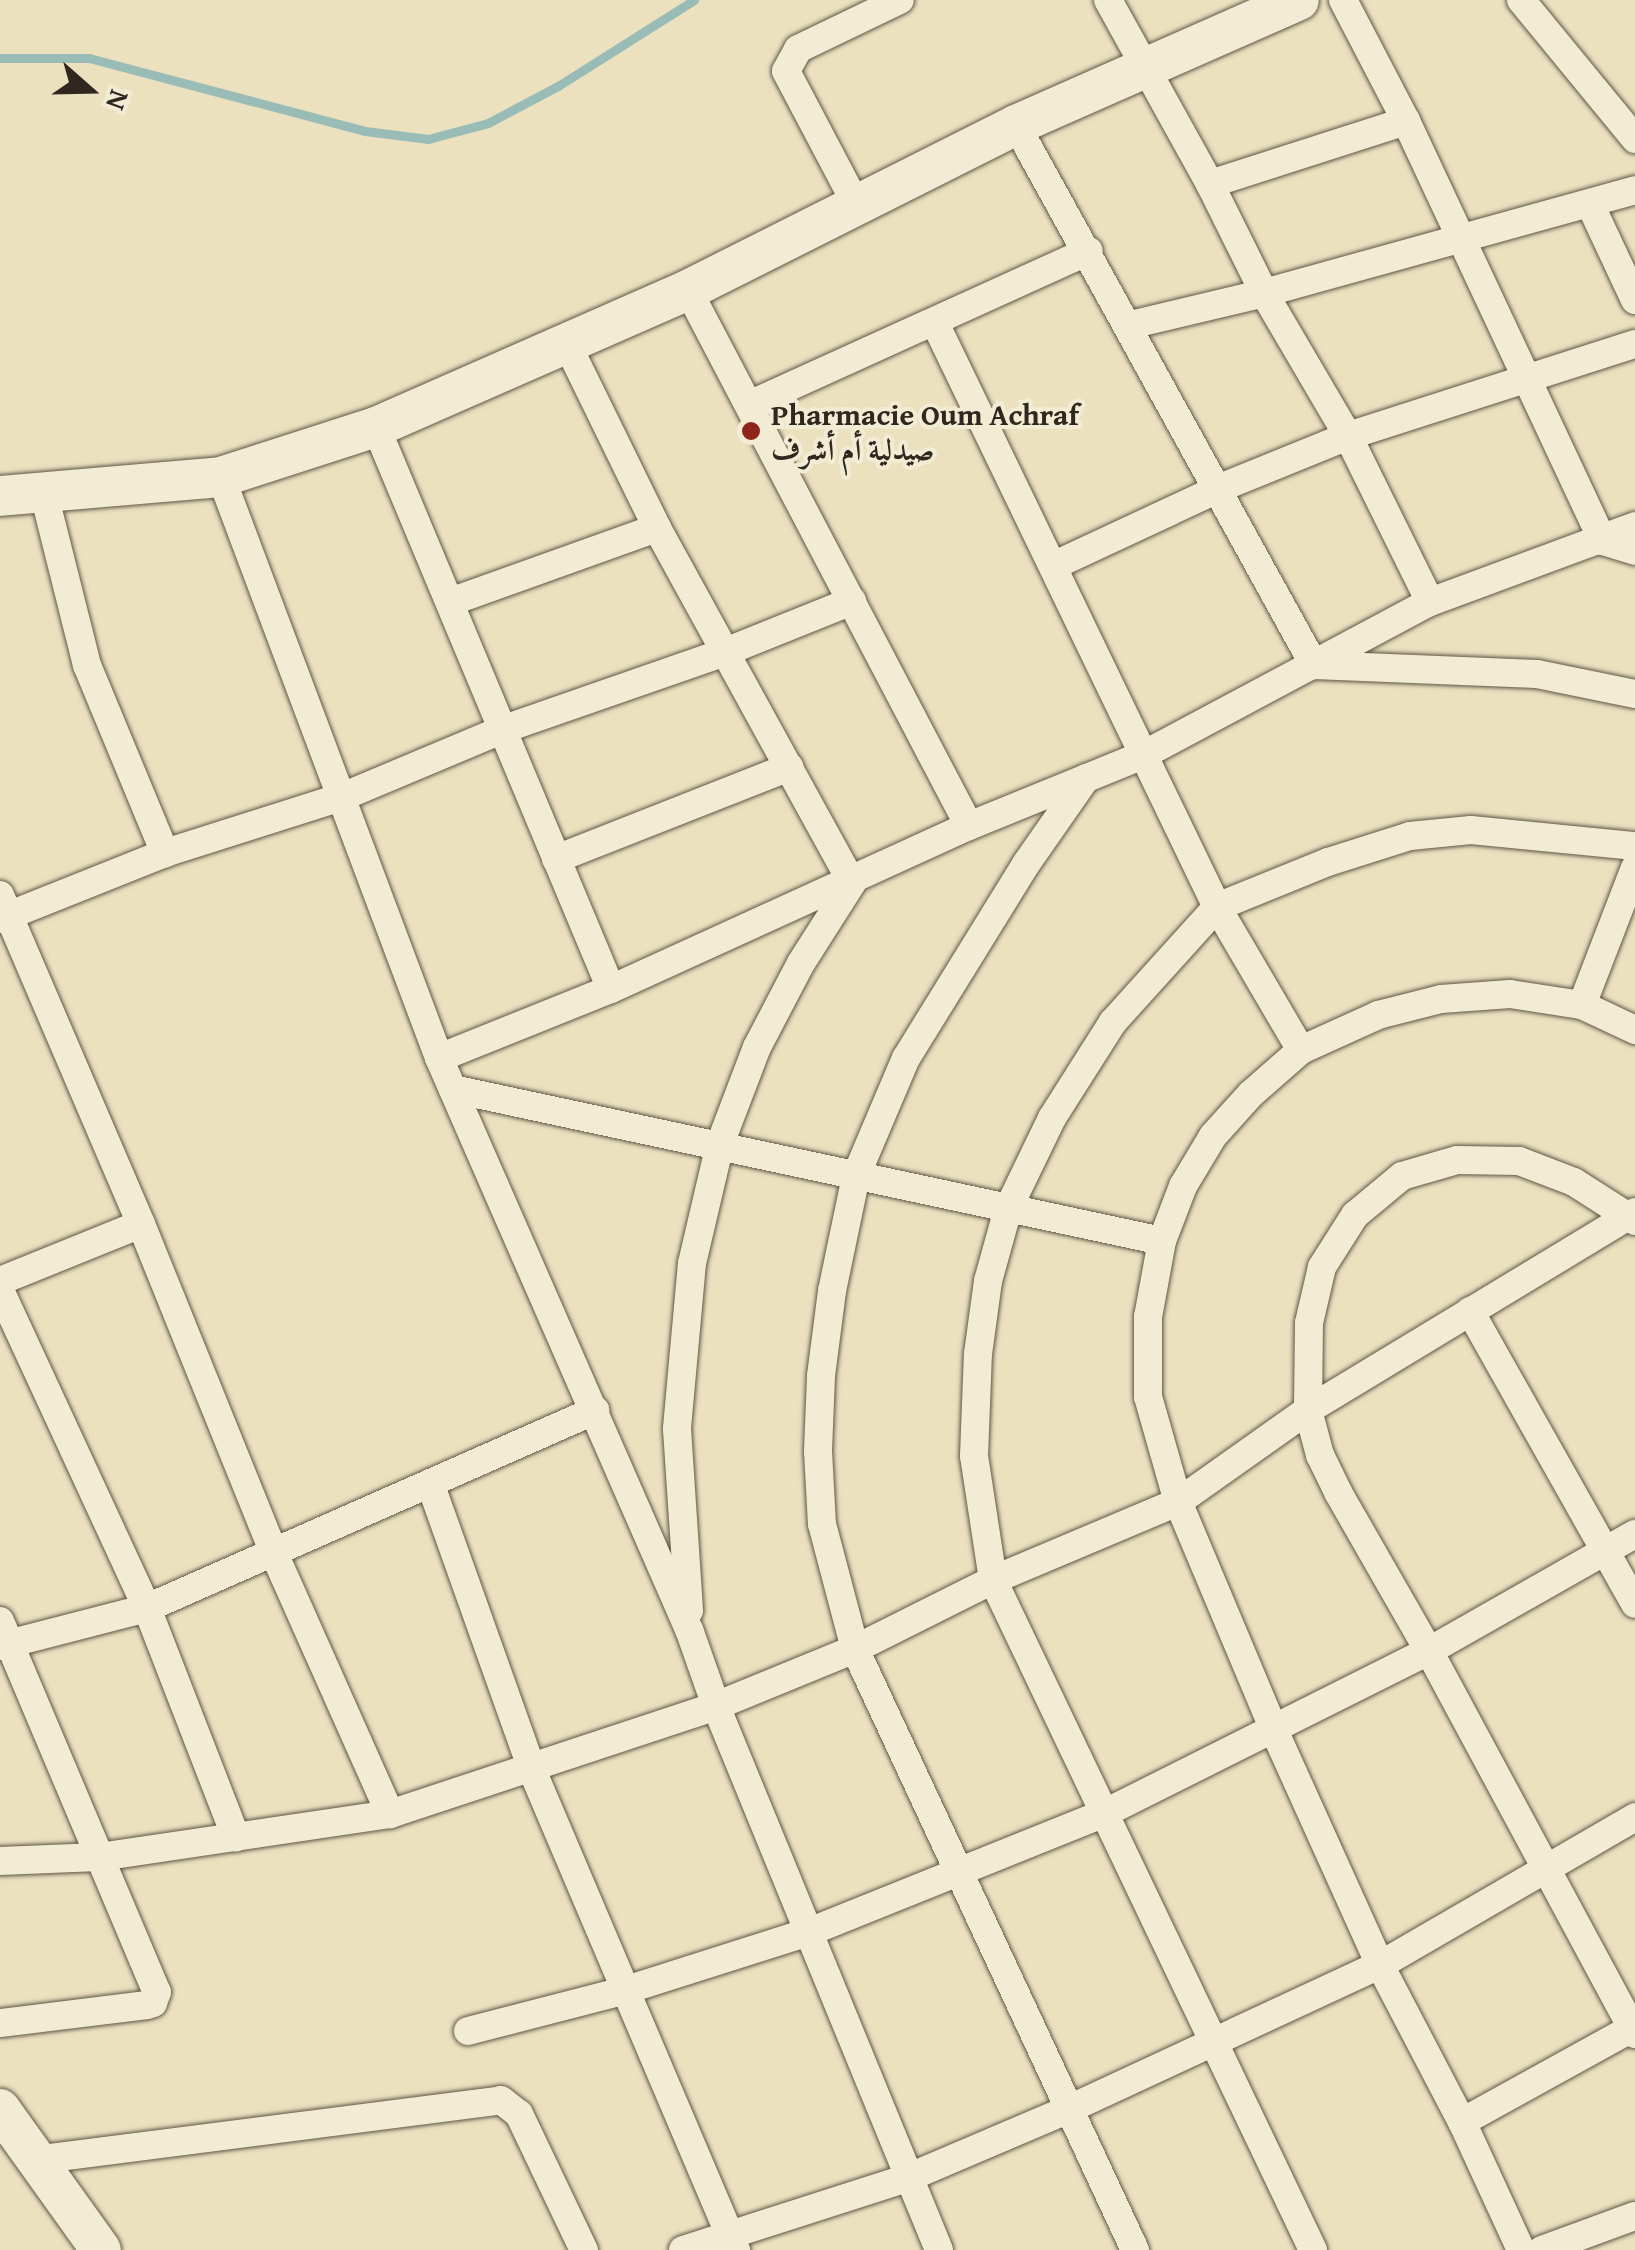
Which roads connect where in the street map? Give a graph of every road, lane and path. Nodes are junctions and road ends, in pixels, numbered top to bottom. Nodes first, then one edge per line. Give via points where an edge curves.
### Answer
1 (900, 0) edge
2 (1108, 0) edge
3 (1298, 0) edge
4 (1343, 0) edge
5 (1522, 0) edge
6 (1144, 69) junction
7 (1406, 121) junction
8 (1016, 125) junction
9 (1635, 139) edge
10 (1210, 184) junction
11 (1635, 190) edge
12 (856, 204) junction
13 (1590, 204) junction
14 (1462, 237) junction
15 (1089, 251) junction
16 (688, 290) junction
17 (1264, 293) junction
18 (1635, 300) edge
19 (935, 323) junction
20 (1130, 325) junction
21 (567, 344) junction
22 (1635, 344) edge
23 (1525, 379) junction
24 (749, 405) junction
25 (376, 426) junction
26 (1348, 436) junction
27 (222, 477) junction
28 (1220, 488) junction
29 (44, 494) junction
30 (0, 496) edge
31 (1635, 526) edge
32 (657, 528) junction
33 (1603, 541) junction
34 (1635, 551) edge
35 (1055, 565) junction
36 (852, 601) junction
37 (450, 602) junction
38 (1430, 602) junction
39 (725, 652) junction
40 (1314, 664) junction
41 (1635, 694) edge
42 (504, 729) junction
43 (1145, 754) junction
44 (789, 766) junction
45 (1086, 778) junction
46 (342, 797) junction
47 (969, 826) junction
48 (1635, 846) edge
49 (165, 853) junction
50 (556, 859) junction
51 (1635, 868) edge
52 (852, 882) junction
53 (1218, 907) junction
54 (3, 910) edge
55 (611, 989) junction
56 (1582, 1005) junction
57 (1635, 1030) edge
58 (1301, 1050) junction
59 (440, 1058) junction
60 (453, 1089) junction
61 (720, 1144) junction
62 (856, 1176) junction
63 (1008, 1209) junction
64 (1633, 1216) edge
65 (141, 1224) junction
66 (1162, 1241) junction
67 (0, 1281) edge
68 (0, 1290) edge
69 (1470, 1311) junction
70 (595, 1410) junction
71 (1308, 1410) junction
72 (430, 1482) junction
73 (1178, 1502) junction
74 (1635, 1534) edge
75 (1606, 1550) junction
76 (273, 1551) junction
77 (993, 1580) junction
78 (1635, 1604) edge
79 (147, 1608) junction
80 (690, 1632) junction
81 (3, 1637) edge
82 (855, 1649) junction
83 (1429, 1651) junction
84 (716, 1706) junction
85 (1274, 1730) junction
86 (532, 1770) junction
87 (1105, 1813) junction
88 (390, 1814) junction
89 (1635, 1817) edge
90 (236, 1838) junction
91 (99, 1858) junction
92 (0, 1860) edge
93 (1549, 1870) junction
94 (961, 1874) junction
95 (809, 1932) junction
96 (1380, 1965) junction
97 (626, 1990) junction
98 (0, 2023) edge
99 (468, 2031) dead end
100 (1633, 2031) edge
101 (1214, 2043) junction
102 (0, 2109) edge
103 (1067, 2110) junction
104 (1462, 2122) junction
105 (35, 2160) junction
106 (910, 2177) junction
107 (1635, 2216) edge
108 (733, 2243) edge
109 (102, 2250) edge
110 (584, 2250) edge
111 (684, 2250) edge
112 (939, 2250) edge
113 (1134, 2250) edge
114 (1313, 2250) edge
115 (1521, 2250) edge
116 (1542, 2250) edge

1 - 12 street via 798,49 786,71
2 - 6 street
3 - 6 street
4 - 7 street
5 - 9 street
6 - 8 street
6 - 10 street
7 - 10 street
7 - 14 street
8 - 12 street
8 - 15 street
10 - 17 street
11 - 13 street
12 - 16 street
13 - 14 street
13 - 18 street
14 - 17 street
14 - 23 street
15 - 19 street
15 - 20 street
16 - 21 street
16 - 24 street
17 - 20 street
17 - 26 street
19 - 24 street
19 - 35 street
20 - 28 street
21 - 25 street
21 - 32 street
22 - 23 street
23 - 26 street
23 - 33 street
24 - 36 street
25 - 27 street
25 - 37 street
26 - 28 street
26 - 38 street
27 - 29 street
27 - 46 street
28 - 35 street
28 - 40 street
29 - 30 street
29 - 49 street via 87,666
31 - 33 street
32 - 37 street
32 - 39 street
33 - 34 street
33 - 38 street
35 - 43 street
36 - 39 street
36 - 47 street
37 - 42 street
38 - 40 street
39 - 42 street
39 - 44 street
40 - 41 street via 1537,674
40 - 43 street
42 - 46 street
42 - 50 street
43 - 45 street
43 - 53 street
44 - 50 street
44 - 52 street
45 - 47 street
45 - 62 street via 906,1058
46 - 49 street
46 - 59 street
47 - 52 street
48 - 53 street via 1471,830 1410,836
49 - 54 street
50 - 55 street
51 - 56 street
52 - 55 street
52 - 61 street via 758,1048
53 - 58 street
53 - 63 street via 1112,1022 1052,1118
54 - 65 street
55 - 59 street
56 - 57 street
56 - 58 street via 1510,994 1441,999 1378,1015
58 - 66 street via 1212,1136
59 - 60 street
60 - 61 street
60 - 70 street
61 - 62 street
61 - 80 street via 692,1264 677,1429
62 - 63 street
62 - 82 street via 832,1291 818,1451 822,1524
63 - 66 street
63 - 77 street via 988,1280 978,1354 974,1456
64 - 69 street
64 - 71 street via 1519,1160 1457,1160 1402,1176 1355,1215 1322,1267 1309,1324
65 - 67 street
65 - 76 street
66 - 73 street via 1148,1317 1148,1398
68 - 79 street
69 - 71 street
69 - 75 street
70 - 72 street
70 - 80 street
71 - 73 street
71 - 83 street via 1339,1494
72 - 76 street
72 - 86 street
73 - 77 street
73 - 85 street
74 - 75 street
75 - 78 street
75 - 83 street
76 - 79 street
76 - 88 street
77 - 82 street
77 - 87 street
79 - 81 street
79 - 90 street
80 - 84 street
81 - 91 street
82 - 84 street
82 - 94 street
83 - 85 street
83 - 93 street
84 - 86 street
84 - 95 street
85 - 87 street
85 - 96 street
86 - 88 street
86 - 97 street
87 - 94 street
87 - 101 street
88 - 90 street
89 - 93 street
90 - 91 street
91 - 92 street
91 - 98 street via 157,1992 153,2003
93 - 96 street
93 - 100 street
94 - 95 street
94 - 103 street
95 - 97 street
95 - 106 street
96 - 101 street
96 - 104 street
97 - 99 street
97 - 108 street
100 - 104 street
101 - 103 street
101 - 114 street
102 - 105 street
103 - 106 street
103 - 113 street
104 - 115 street
105 - 109 street
105 - 110 street via 501,2100 519,2114
106 - 108 street
106 - 112 street
107 - 116 street
108 - 111 street

